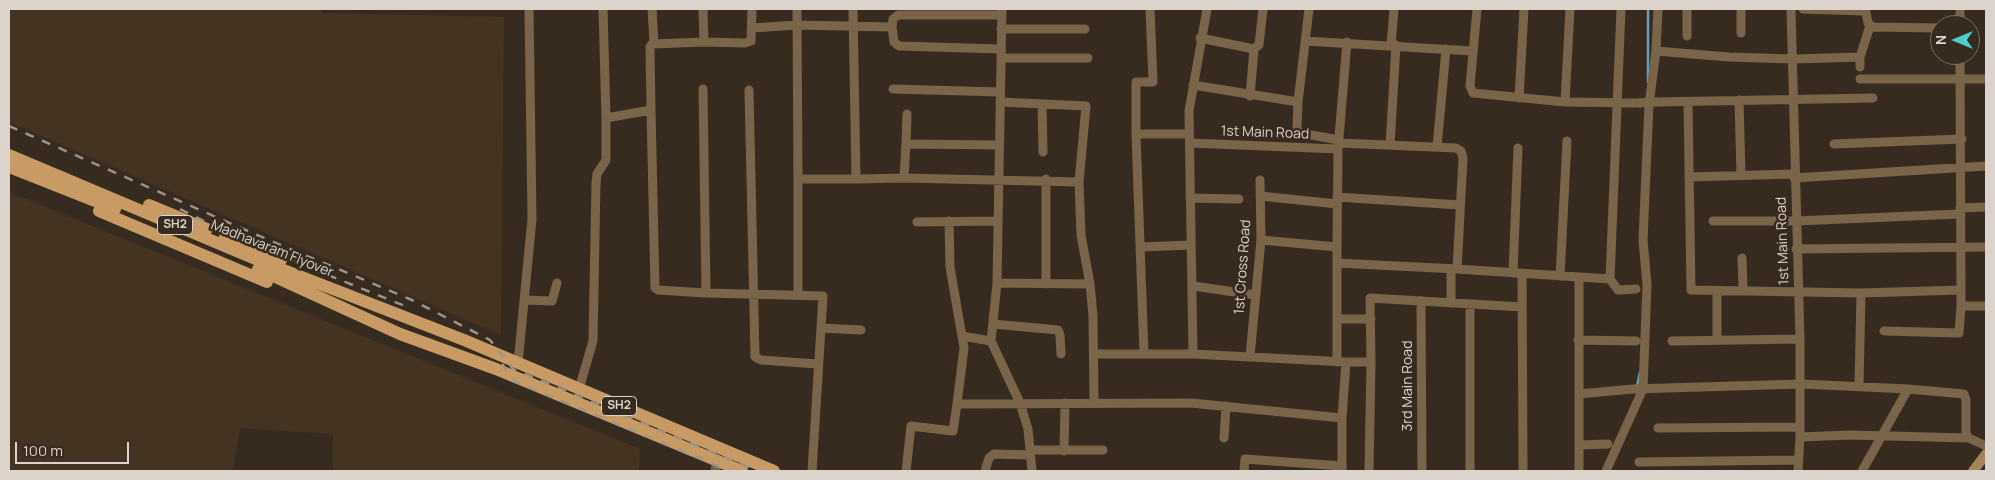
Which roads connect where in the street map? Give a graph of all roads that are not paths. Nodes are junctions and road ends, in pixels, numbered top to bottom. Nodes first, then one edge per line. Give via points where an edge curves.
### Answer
1 (529, 9) edge
2 (603, 9) edge
3 (652, 9) edge
4 (703, 9) edge
5 (752, 9) edge
6 (797, 9) edge
7 (853, 9) edge
8 (1150, 9) edge
9 (1207, 9) edge
10 (1263, 9) edge
11 (1309, 9) edge
12 (1394, 9) edge
13 (1466, 9) edge
14 (1476, 9) edge
15 (1524, 9) edge
16 (1570, 9) edge
17 (1621, 9) edge
18 (1658, 9) edge
19 (1687, 9) edge
20 (1741, 9) edge
21 (1791, 9) edge
22 (1803, 9) edge
23 (1002, 12) edge
24 (797, 26) junction
25 (853, 26) junction
26 (1870, 26) junction
27 (892, 27) junction
28 (753, 28) junction
29 (1001, 28) junction
30 (1930, 28) edge
31 (1086, 29) dead end
32 (1741, 33) dead end
33 (1687, 36) dead end
34 (1200, 38) junction
35 (1305, 40) junction
36 (654, 42) junction
37 (704, 42) junction
38 (1347, 42) junction
39 (1394, 45) junction
40 (1254, 49) junction
41 (1446, 49) junction
42 (1472, 51) junction
43 (1656, 51) junction
44 (1001, 53) junction
45 (1860, 57) junction
46 (1088, 58) dead end
47 (1793, 59) junction
48 (1960, 65) edge
49 (1860, 67) dead end
50 (1860, 79) dead end
51 (1960, 79) junction
52 (1986, 79) edge
53 (1193, 85) junction
54 (703, 89) dead end
55 (893, 89) dead end
56 (749, 90) dead end
57 (1000, 92) junction
58 (1250, 96) junction
59 (1519, 98) junction
60 (1873, 98) dead end
61 (1794, 99) junction
62 (1739, 100) junction
63 (1000, 102) junction
64 (1298, 102) junction
65 (1565, 102) junction
66 (1616, 103) junction
67 (1688, 103) junction
68 (1042, 105) junction
69 (651, 110) junction
70 (906, 114) dead end
71 (606, 118) junction
72 (1136, 134) junction
73 (1189, 139) junction
74 (1962, 139) junction
75 (1566, 141) dead end
76 (906, 144) junction
77 (1339, 144) junction
78 (1834, 144) dead end
79 (999, 145) junction
80 (1390, 145) junction
81 (9, 146) edge
82 (1437, 147) junction
83 (1518, 148) dead end
84 (1043, 152) dead end
85 (9, 155) edge
86 (1986, 166) edge
87 (9, 167) edge
88 (1962, 169) junction
89 (9, 175) edge
90 (1741, 175) junction
91 (1794, 176) junction
92 (1689, 177) junction
93 (904, 178) junction
94 (856, 179) junction
95 (998, 179) junction
96 (1046, 179) junction
97 (798, 180) junction
98 (1260, 180) dead end
99 (1079, 182) junction
100 (1260, 196) junction
101 (1190, 198) junction
102 (1239, 199) dead end
103 (1337, 200) junction
104 (1460, 204) junction
105 (1986, 207) edge
106 (1960, 211) junction
107 (998, 220) junction
108 (949, 221) junction
109 (1713, 221) dead end
110 (1796, 221) junction
111 (917, 222) dead end
112 (1261, 240) junction
113 (1191, 245) junction
114 (1337, 246) junction
115 (1960, 246) junction
116 (1140, 247) junction
117 (1986, 247) edge
118 (1796, 249) junction
119 (1742, 258) dead end
120 (1337, 263) junction
121 (1454, 269) junction
122 (1517, 273) junction
123 (1560, 276) junction
124 (1579, 278) junction
125 (1610, 279) junction
126 (997, 282) junction
127 (557, 283) dead end
128 (1046, 284) junction
129 (1090, 284) junction
130 (1193, 286) junction
131 (1636, 289) dead end
132 (1743, 289) junction
133 (1961, 290) junction
134 (1717, 291) junction
135 (1798, 291) junction
136 (706, 293) junction
137 (1861, 293) junction
138 (754, 294) junction
139 (798, 294) junction
140 (1255, 295) junction
141 (358, 299) junction
142 (524, 300) junction
143 (1421, 301) junction
144 (340, 302) junction
145 (1451, 303) junction
146 (1470, 304) junction
147 (1961, 306) junction
148 (1986, 306) edge
149 (1522, 307) junction
150 (1337, 319) junction
151 (1370, 319) junction
152 (993, 324) junction
153 (821, 328) junction
154 (861, 330) dead end
155 (1884, 331) dead end
156 (962, 336) junction
157 (1642, 339) junction
158 (1800, 339) junction
159 (1578, 340) junction
160 (1717, 340) junction
161 (992, 341) junction
162 (1672, 341) dead end
163 (1061, 354) dead end
164 (1094, 354) junction
165 (1144, 354) junction
166 (1193, 354) junction
167 (1250, 356) junction
168 (1342, 362) junction
169 (1371, 362) junction
170 (518, 363) junction
171 (818, 364) junction
172 (1800, 384) junction
173 (1859, 386) junction
174 (579, 389) junction
175 (1639, 389) junction
176 (1908, 389) junction
177 (1579, 394) junction
178 (1020, 402) junction
179 (1094, 402) junction
180 (1065, 403) junction
181 (957, 404) junction
182 (1226, 406) junction
183 (1342, 418) junction
184 (1800, 427) junction
185 (1658, 428) dead end
186 (1880, 436) junction
187 (1800, 437) junction
188 (1224, 438) dead end
189 (1969, 438) junction
190 (1608, 444) dead end
191 (1579, 445) junction
192 (1986, 446) edge
193 (1102, 450) dead end
194 (1064, 451) junction
195 (1030, 452) junction
196 (1986, 454) edge
197 (1798, 460) junction
198 (1640, 462) dead end
199 (716, 466) edge
200 (1342, 468) edge
201 (1606, 470) edge
202 (742, 471) edge
203 (774, 471) edge
204 (812, 471) edge
205 (906, 471) edge
206 (985, 471) edge
207 (1032, 471) edge
208 (1244, 471) edge
209 (1369, 471) edge
210 (1422, 471) edge
211 (1470, 471) edge
212 (1523, 471) edge
213 (1580, 471) edge
214 (1798, 471) edge
215 (1862, 471) edge
216 (1973, 471) edge

1 - 142 street via 532,219
2 - 71 street
3 - 36 street
4 - 37 street
5 - 28 street
6 - 24 street
7 - 25 street
8 - 72 street via 1153,82 1136,82
9 - 34 street
10 - 40 street via 1259,46
11 - 35 street
12 - 39 street
13 - 14 street
14 - 42 street
15 - 59 street
16 - 65 street
17 - 66 street
18 - 43 street
19 - 33 street
20 - 32 street
21 - 47 street, 1st Main Road
22 - 26 street via 1863,11
23 - 27 street via 898,15 893,19
23 - 29 street
24 - 25 street
24 - 28 street
24 - 97 street
25 - 27 street
25 - 94 street
26 - 30 street
26 - 45 street
27 - 44 street via 894,42 899,46
28 - 37 street via 750,42
29 - 31 street
29 - 44 street
34 - 40 street
34 - 53 street
35 - 38 street
35 - 64 street
36 - 37 street
36 - 69 street via 650,47
38 - 39 street
38 - 77 street
39 - 41 street
39 - 80 street
40 - 58 street
41 - 42 street
41 - 82 street
42 - 59 street via 1470,86 1473,92
43 - 47 street
43 - 157 street via 1648,131
44 - 46 street
44 - 57 street
45 - 47 street
45 - 49 street
47 - 61 street, 1st Main Road
48 - 51 street
50 - 51 street
51 - 52 street
51 - 74 street
53 - 58 street
53 - 73 street via 1188,111
54 - 136 street
55 - 57 street
56 - 138 street
57 - 63 street
58 - 64 street
59 - 65 street
60 - 61 street
61 - 62 street
61 - 91 street, 1st Main Road
62 - 67 street
62 - 90 street
63 - 68 street
63 - 79 street
64 - 77 street via 1296,129
65 - 66 street
66 - 67 street, bridge
66 - 125 street
67 - 92 street
68 - 84 street
68 - 99 street via 1086,106
69 - 71 street
69 - 136 street via 655,288
70 - 76 street
71 - 174 street via 606,160 596,182 593,341
72 - 73 street, 1st Main Road
72 - 116 street
73 - 77 street, 1st Main Road
73 - 101 street
74 - 78 street
74 - 88 street
75 - 123 street
76 - 79 street
76 - 93 street
77 - 80 street, 1st Main Road
77 - 103 street
79 - 95 street
80 - 82 street, 1st Main Road
81 - 141 main road via 350,289
82 - 104 street, 1st Main Road via 1456,148 1461,152
83 - 122 street
85 - 144 main road, Madhavaram Flyover / SH2
86 - 88 street
87 - 144 main road, Madhavaram Flyover / SH2
88 - 91 street
88 - 106 street
89 - 144 main road via 224,262 336,313
90 - 91 street
90 - 92 street
91 - 110 street, 1st Main Road
92 - 134 street via 1690,286 1694,291
93 - 94 street
93 - 95 street
94 - 97 street
95 - 96 street
95 - 107 street
96 - 99 street
96 - 128 street
97 - 139 street
98 - 100 street, 1st Cross Road
99 - 129 street via 1081,234
100 - 103 street
100 - 112 street, 1st Cross Road
101 - 102 street
101 - 113 street
103 - 104 street
103 - 114 street
104 - 121 street
105 - 106 street
106 - 110 street
106 - 115 street
107 - 108 street
107 - 126 street
108 - 111 street
108 - 156 street via 950,267
109 - 110 street
110 - 118 street, 1st Main Road
112 - 114 street
112 - 140 street, 1st Cross Road
113 - 116 street
113 - 130 street
114 - 120 street
115 - 117 street
115 - 118 street
115 - 133 street
116 - 165 street
118 - 135 street, 1st Main Road
119 - 132 street
120 - 121 street
120 - 150 street
121 - 122 street
121 - 145 street
122 - 123 street
122 - 149 street
123 - 124 street
124 - 125 street
124 - 159 street
125 - 131 street via 1618,290
126 - 128 street
126 - 152 street
127 - 142 street via 552,301
128 - 129 street
129 - 164 street
130 - 140 street
130 - 166 street
132 - 134 street
132 - 135 street
133 - 137 street
133 - 147 street
134 - 160 street
135 - 137 street
135 - 158 street, 1st Main Road
136 - 138 street
137 - 173 street
138 - 139 street
138 - 171 street via 755,357
139 - 153 street via 823,296
140 - 167 street, 1st Cross Road
141 - 144 main road, Madhavaram Flyover / SH2
141 - 170 main road, SH2
142 - 170 street
143 - 145 street
143 - 151 street via 1370,298
143 - 210 street, 3rd Main Road
144 - 199 main road, SH2 via 400,334 496,369
145 - 146 street
146 - 149 street
146 - 211 street
147 - 148 street
147 - 155 street via 1959,333
149 - 212 street
150 - 151 street
150 - 168 street
151 - 169 street
152 - 161 street
152 - 163 street via 1058,330
153 - 154 street
153 - 171 street
156 - 161 street
156 - 181 street via 964,357
157 - 159 street
157 - 175 street via 1644,361
158 - 160 street
158 - 172 street, 1st Main Road
159 - 177 street
160 - 162 street
161 - 178 street
164 - 165 street
164 - 179 street
165 - 166 street
166 - 167 street
167 - 168 street
168 - 169 street
168 - 183 street
169 - 209 street
170 - 174 main road, SH2
171 - 204 street
172 - 173 street
172 - 175 street
172 - 184 street, 1st Main Road
173 - 176 street
174 - 203 main road, SH2
175 - 177 street
175 - 201 street via 1634,409
176 - 186 street
176 - 189 street via 1964,394 1966,434
177 - 191 street
178 - 180 street
178 - 181 street
178 - 195 street via 1028,429
179 - 180 street
179 - 182 street via 1191,402
180 - 194 street
181 - 205 street via 953,431 910,426
182 - 183 street
182 - 188 street
183 - 200 street
184 - 185 street
184 - 187 street, 1st Main Road
186 - 187 street
186 - 189 street
186 - 215 street
187 - 197 street, 1st Main Road
189 - 192 street
190 - 191 street
191 - 213 street
193 - 194 street
194 - 195 street
195 - 206 street via 994,454 989,458
195 - 207 street
196 - 216 main road
197 - 198 street
197 - 214 street, 1st Main Road
199 - 202 main road, SH2
200 - 208 street via 1245,459

